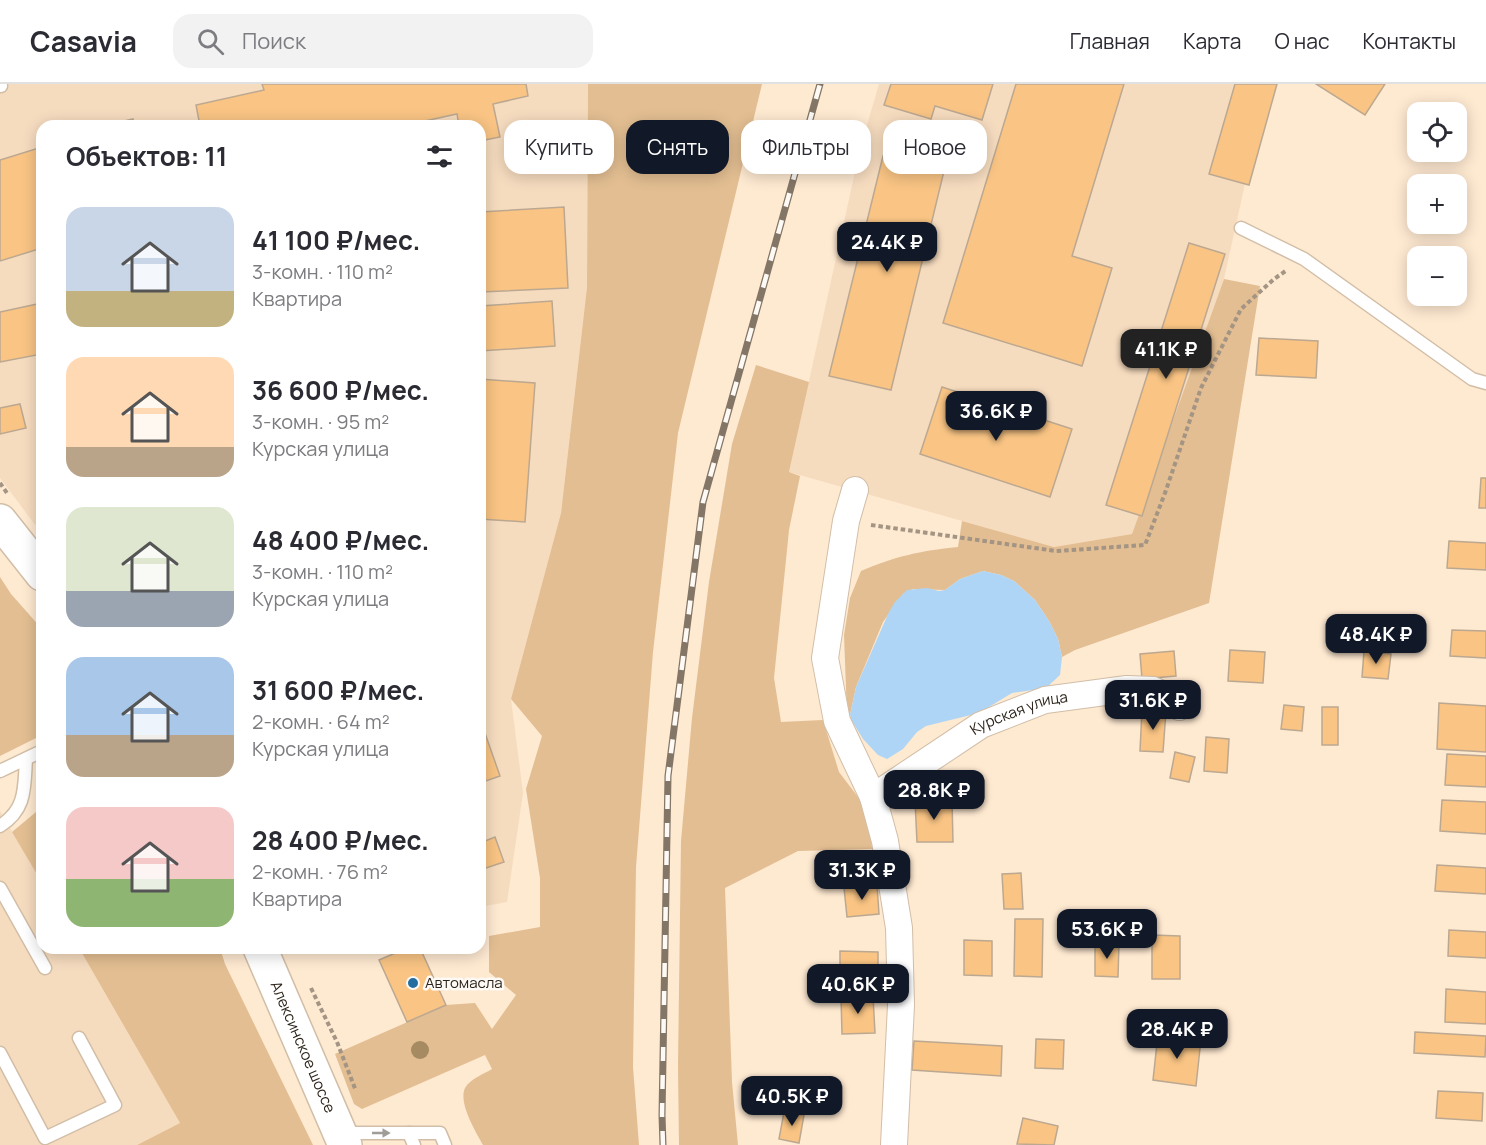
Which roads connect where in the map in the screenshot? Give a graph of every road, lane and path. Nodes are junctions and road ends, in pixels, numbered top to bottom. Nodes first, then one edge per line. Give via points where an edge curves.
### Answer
1 (1241, 228) dead end
2 (1304, 259) junction
3 (1486, 383) edge
4 (855, 490) dead end
5 (0, 521) edge
6 (846, 521) junction
7 (36, 566) edge
8 (1179, 707) dead end
9 (36, 754) edge
10 (26, 759) junction
11 (0, 771) edge
12 (873, 797) junction
13 (0, 826) edge
14 (0, 888) edge
15 (36, 952) edge
16 (37, 954) edge
17 (263, 954) edge
18 (45, 968) dead end
19 (306, 978) dead end
20 (79, 1038) dead end
21 (0, 1053) edge
22 (358, 1098) dead end
23 (342, 1139) edge
24 (412, 1139) edge
25 (445, 1145) edge
26 (894, 1145) edge

1 - 2 lane
2 - 3 lane via 1472,379
2 - 6 path via 1241,309 1201,388 1145,544 1056,551
4 - 6 street
5 - 7 main road
6 - 12 street via 825,658 837,721
8 - 12 street, Курская улица via 1153,690 1127,689 1045,700 981,725
9 - 10 lane
10 - 11 lane
10 - 13 lane via 23,800 10,820
12 - 26 street via 885,841 899,928 901,1005
14 - 15 lane
16 - 18 lane
17 - 23 main road, Алексинское шоссе
19 - 22 path via 338,1041
20 - 21 lane via 115,1105 45,1138
23 -> 24 lane
24 - 25 lane via 440,1133

